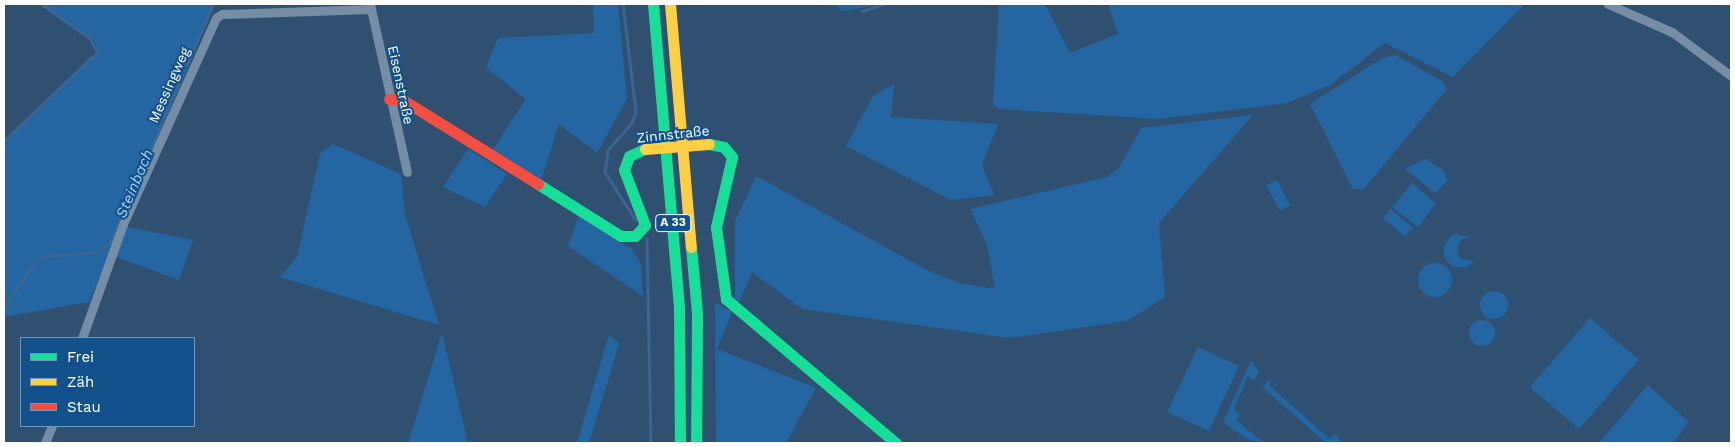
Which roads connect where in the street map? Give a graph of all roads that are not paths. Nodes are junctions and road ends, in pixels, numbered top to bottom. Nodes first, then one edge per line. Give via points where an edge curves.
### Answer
1 (653, 4) edge
2 (670, 4) edge
3 (1608, 4) edge
4 (371, 7) edge
5 (1731, 76) edge
6 (389, 99) junction
7 (407, 172) dead end
8 (82, 337) edge
9 (52, 427) edge
10 (45, 443) edge
11 (680, 443) edge
12 (696, 443) edge
13 (896, 443) edge

1 - 11 main road, A 33 via 664,94 679,309
2 - 12 main road, A 33 via 697,313
3 - 5 street via 1672,32
4 - 6 street, Eisenstraße
4 - 8 street, Messingweg via 222,14 216,18 123,224
6 - 7 street, Eisenstraße
6 - 13 main road, Zinnstraße, bridge via 404,100 621,236 635,236 645,225 624,170 632,153 709,144 724,147 732,157 716,227 726,299
9 - 10 street

